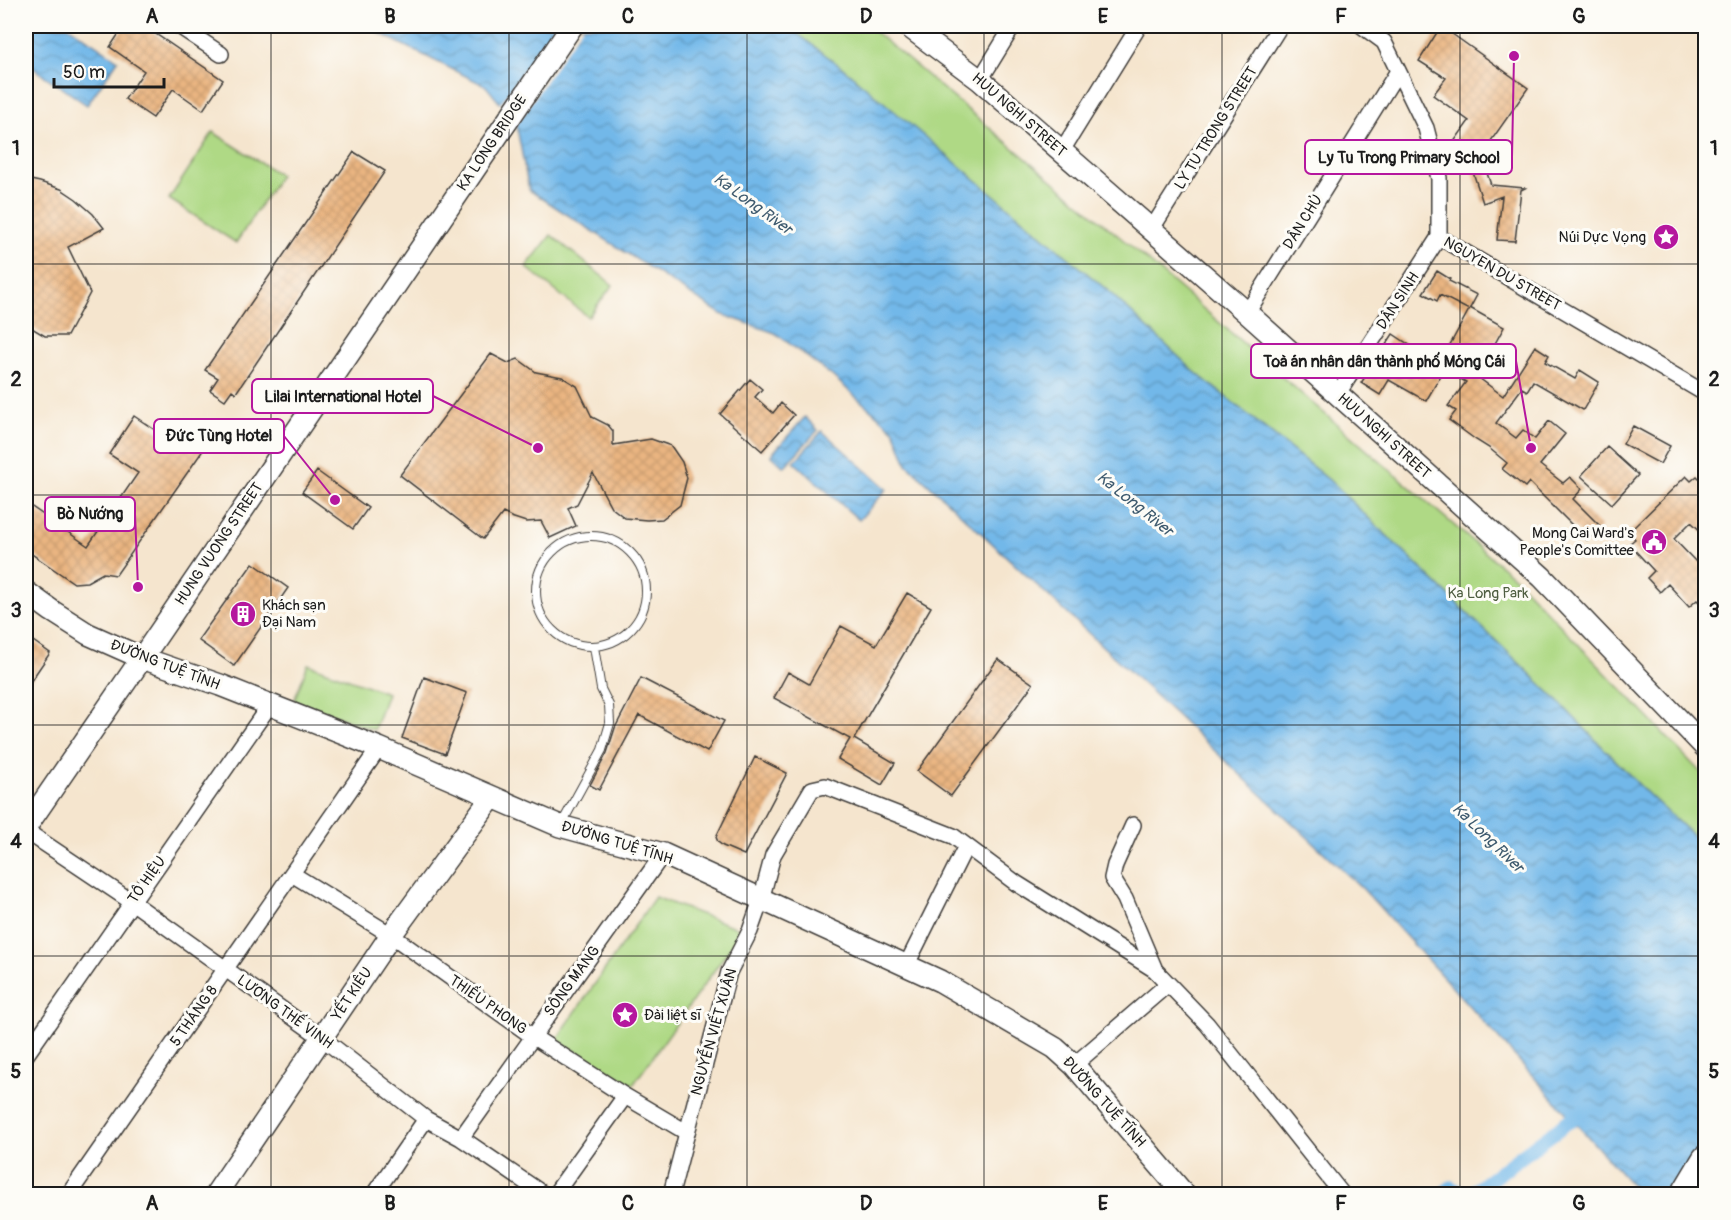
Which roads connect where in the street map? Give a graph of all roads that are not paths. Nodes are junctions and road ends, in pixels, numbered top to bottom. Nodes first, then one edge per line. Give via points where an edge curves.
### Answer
1 (178, 26) edge
2 (572, 26) edge
3 (908, 26) edge
4 (1013, 26) edge
5 (1139, 26) edge
6 (1280, 26) edge
7 (1362, 26) edge
8 (221, 54) dead end
9 (1398, 71) junction
10 (980, 80) junction
11 (1061, 152) junction
12 (1151, 230) junction
13 (1439, 237) junction
14 (412, 261) joint
15 (1247, 313) junction
16 (1706, 394) edge
17 (1337, 395) junction
18 (26, 592) edge
19 (594, 647) junction
20 (142, 658) junction
21 (269, 706) junction
22 (380, 748) junction
23 (1706, 748) edge
24 (492, 797) junction
25 (1133, 825) dead end
26 (560, 826) junction
27 (26, 829) edge
28 (966, 846) junction
29 (663, 855) junction
30 (292, 874) junction
31 (761, 900) junction
32 (132, 902) junction
33 (391, 936) junction
34 (906, 966) junction
35 (226, 970) junction
36 (1155, 970) junction
37 (1168, 984) junction
38 (532, 1036) junction
39 (322, 1038) junction
40 (26, 1055) edge
41 (1074, 1065) junction
42 (625, 1096) junction
43 (426, 1119) junction
44 (686, 1132) junction
45 (461, 1138) junction
46 (1706, 1159) edge
47 (69, 1194) edge
48 (216, 1194) edge
49 (374, 1194) edge
50 (543, 1194) edge
51 (555, 1194) edge
52 (671, 1194) edge
53 (1184, 1194) edge
54 (1342, 1194) edge
55 (1685, 1194) edge

1 - 8 street
2 - 14 street, KA LONG BRIDGE
3 - 10 street, HUU NGHI STREET
4 - 10 street
5 - 11 street
6 - 12 street, LY TU TRONG STREET
7 - 9 street, NGUYEN DU STREET via 1384,42
9 - 13 street, NGUYEN DU STREET via 1426,128 1439,178
9 - 15 street, DÂN CHỦ
10 - 11 street, HUU NGHI STREET
11 - 12 street, HUU NGHI STREET
12 - 15 street, HUU NGHI STREET
13 - 16 street, NGUYEN DU STREET
13 - 17 street, DÂN SINH
14 - 20 street, HUNG VUONG STREET
15 - 17 street, HUU NGHI STREET
17 - 23 street, HUU NGHI STREET via 1542,578
18 - 20 street, ĐƯỜNG TUỆ TĨNH via 88,634
19 - 19 lane via 610,644 637,623 647,591 637,559 625,546 593,535 559,546 538,574 536,592 538,609 547,625 576,645
19 - 26 lane via 610,723 602,750
20 - 21 street, ĐƯỜNG TUỆ TĨNH
20 - 27 street, HUNG VUONG STREET
21 - 22 street, ĐƯỜNG TUỆ TĨNH
21 - 32 street, TÔ HIỆU
22 - 24 street, ĐƯỜNG TUỆ TĨNH
22 - 30 street, 5 THÁNG 8
24 - 26 street, ĐƯỜNG TUỆ TĨNH
24 - 33 street, YẾT KIÊU
25 - 36 street via 1112,878
26 - 29 street, ĐƯỜNG TUỆ TĨNH
27 - 32 street, LƯƠNG THẾ VINH
28 - 31 street, NGUYỄN VIẾT XUÂN via 953,836 825,786 812,789 773,855
28 - 34 street
28 - 36 street, NGUYỄN VIẾT XUÂN via 1016,883
29 - 31 street, ĐƯỜNG TUỆ TĨNH
29 - 38 street, SÔNG MANG
30 - 33 street, THIẾU PHONG
30 - 35 street, 5 THÁNG 8
31 - 34 street, ĐƯỜNG TUỆ TĨNH
31 - 44 street, NGUYỄN VIẾT XUÂN via 729,972
32 - 35 street, LƯƠNG THẾ VINH
32 - 40 street, TÔ HIỆU
33 - 38 street, THIẾU PHONG
33 - 39 street, YẾT KIÊU
34 - 41 street, ĐƯỜNG TUỆ TĨNH via 940,981 1055,1048
35 - 39 street, LƯƠNG THẾ VINH
35 - 47 street, 5 THÁNG 8
36 - 37 street
37 - 41 street
37 - 54 street via 1207,1024
38 - 42 street, THIẾU PHONG
38 - 45 street, SÔNG MANG
39 - 43 street, LƯƠNG THẾ VINH
39 - 48 street, YẾT KIÊU
41 - 53 street, ĐƯỜNG TUỆ TĨNH
42 - 44 street, THIẾU PHONG
42 - 51 street
43 - 45 street, LƯƠNG THẾ VINH
43 - 49 street
44 - 52 street, NGUYỄN VIẾT XUÂN
45 - 50 street, LƯƠNG THẾ VINH
46 - 55 highway

